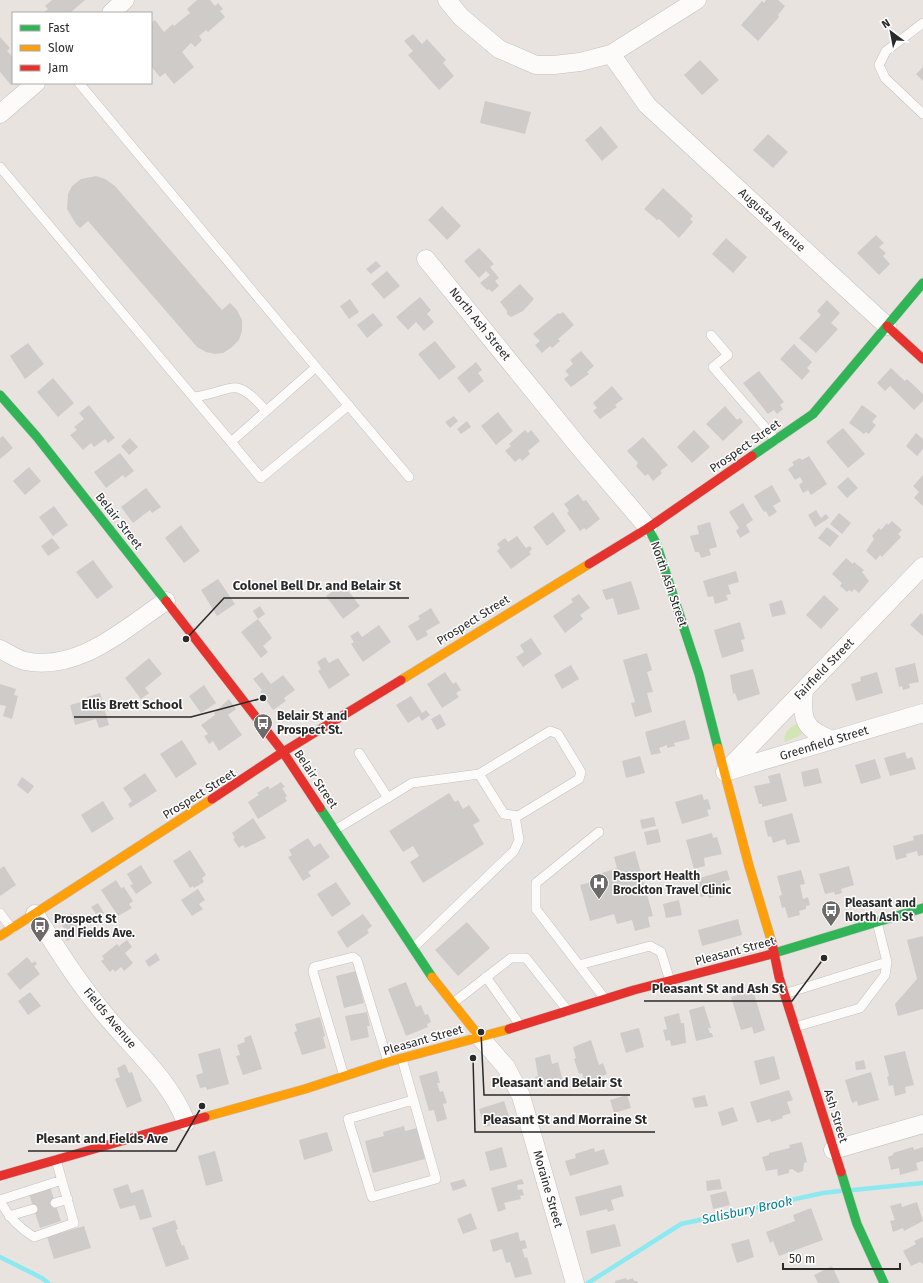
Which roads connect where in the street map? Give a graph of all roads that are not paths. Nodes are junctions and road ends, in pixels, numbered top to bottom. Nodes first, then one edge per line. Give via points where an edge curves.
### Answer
1 (125, 0) edge
2 (447, 0) edge
3 (697, 0) edge
4 (112, 12) edge
5 (923, 23) edge
6 (611, 54) junction
7 (35, 84) edge
8 (80, 84) edge
9 (0, 114) edge
10 (923, 114) edge
11 (0, 167) edge
12 (426, 259) dead end
13 (923, 283) edge
14 (887, 326) junction
15 (711, 335) dead end
16 (923, 359) edge
17 (316, 367) junction
18 (0, 395) edge
19 (194, 397) junction
20 (349, 405) junction
21 (266, 411) junction
22 (776, 440) junction
23 (231, 442) junction
24 (409, 477) dead end
25 (648, 528) junction
26 (923, 566) edge
27 (166, 600) junction
28 (0, 649) edge
29 (804, 690) junction
30 (923, 713) edge
31 (833, 740) junction
32 (283, 752) junction
33 (359, 753) dead end
34 (725, 772) junction
35 (479, 774) junction
36 (388, 798) junction
37 (515, 816) junction
38 (335, 830) junction
39 (600, 832) dead end
40 (923, 908) edge
41 (0, 913) edge
42 (35, 914) junction
43 (877, 922) junction
44 (12, 929) junction
45 (0, 936) edge
46 (413, 948) junction
47 (775, 953) junction
48 (887, 962) junction
49 (579, 965) junction
50 (486, 977) junction
51 (670, 981) junction
52 (784, 994) junction
53 (605, 999) junction
54 (453, 1003) junction
55 (568, 1010) junction
56 (520, 1025) junction
57 (795, 1027) junction
58 (479, 1036) junction
59 (402, 1059) junction
60 (388, 1062) junction
61 (344, 1076) junction
62 (413, 1100) junction
63 (186, 1122) junction
64 (923, 1124) edge
65 (833, 1150) junction
66 (56, 1160) junction
67 (0, 1176) edge
68 (62, 1180) junction
69 (68, 1199) junction
70 (55, 1203) dead end
71 (33, 1209) dead end
72 (9, 1216) junction
73 (575, 1283) edge
74 (884, 1283) edge

1 - 4 street
2 - 6 street via 461,17 499,49 536,65 574,63
3 - 6 street
5 - 10 lane via 886,51 879,65 885,78
6 - 14 street, Augusta Avenue via 647,105
7 - 9 street
8 - 17 lane
11 - 19 lane
12 - 25 street, North Ash Street
13 - 14 street, Prospect Street
14 - 16 street, Augusta Avenue
14 - 22 street, Prospect Street via 813,414
15 - 22 lane via 728,355 713,367
17 - 20 lane
17 - 21 lane
18 - 27 street, Belair Street via 36,436
19 - 21 lane via 235,387 251,394
19 - 23 lane
20 - 23 lane via 261,478
20 - 24 lane
21 - 23 lane
22 - 25 street, Prospect Street
25 - 32 street, Prospect Street
25 - 34 street, North Ash Street via 656,543 699,674
26 - 29 street, Fairfield Street
27 - 28 street via 92,651 62,661 23,661
27 - 32 street, Belair Street
29 - 31 street via 803,716 808,725 817,734
29 - 34 street, Fairfield Street
30 - 31 street, Greenfield Street
31 - 34 street, Greenfield Street
32 - 38 street, Belair Street
32 - 42 street, Prospect Street
33 - 36 lane
34 - 47 street, North Ash Street
35 - 36 lane via 412,783
35 - 37 lane via 504,814
35 - 37 lane via 550,731 558,734 581,772 579,779
36 - 38 lane
37 - 46 lane via 519,840 514,851
38 - 46 street, Belair Street
39 - 49 lane via 536,884 536,909
40 - 43 street, Pleasant Street
41 - 44 lane
42 - 44 street, Prospect Street
42 - 63 street, Fields Avenue via 65,962 179,1104
43 - 47 street, Pleasant Street
43 - 48 lane
44 - 45 street, Prospect Street
46 - 54 street, Belair Street
47 - 51 street, Pleasant Street
47 - 52 street, Ash Street
48 - 52 lane
48 - 57 lane via 885,975 860,1008
49 - 51 lane via 650,946 661,952
49 - 53 lane
50 - 54 lane
50 - 55 lane via 511,958 526,958
50 - 56 lane
51 - 53 street, Pleasant Street
52 - 57 street, Ash Street
53 - 55 street, Pleasant Street
54 - 58 street, Belair Street
55 - 56 street, Pleasant Street
56 - 58 street, Pleasant Street
57 - 65 street, Ash Street
58 - 59 street, Pleasant Street
58 - 73 street, Moraine Street via 506,1067 521,1096
59 - 60 street, Pleasant Street
59 - 62 lane
60 - 61 street, Pleasant Street
60 - 61 lane via 357,960 353,957 314,967 313,972
61 - 63 street, Pleasant Street
62 - 62 lane via 436,1179 372,1197 348,1119
63 - 66 street, Pleasant Street
64 - 65 street
65 - 74 street, Ash Street via 848,1198
66 - 67 street, Pleasant Street
66 - 68 lane
68 - 69 lane
68 - 72 lane via 0,1200
69 - 70 lane
69 - 72 lane via 74,1223 34,1237 22,1230
71 - 72 lane

